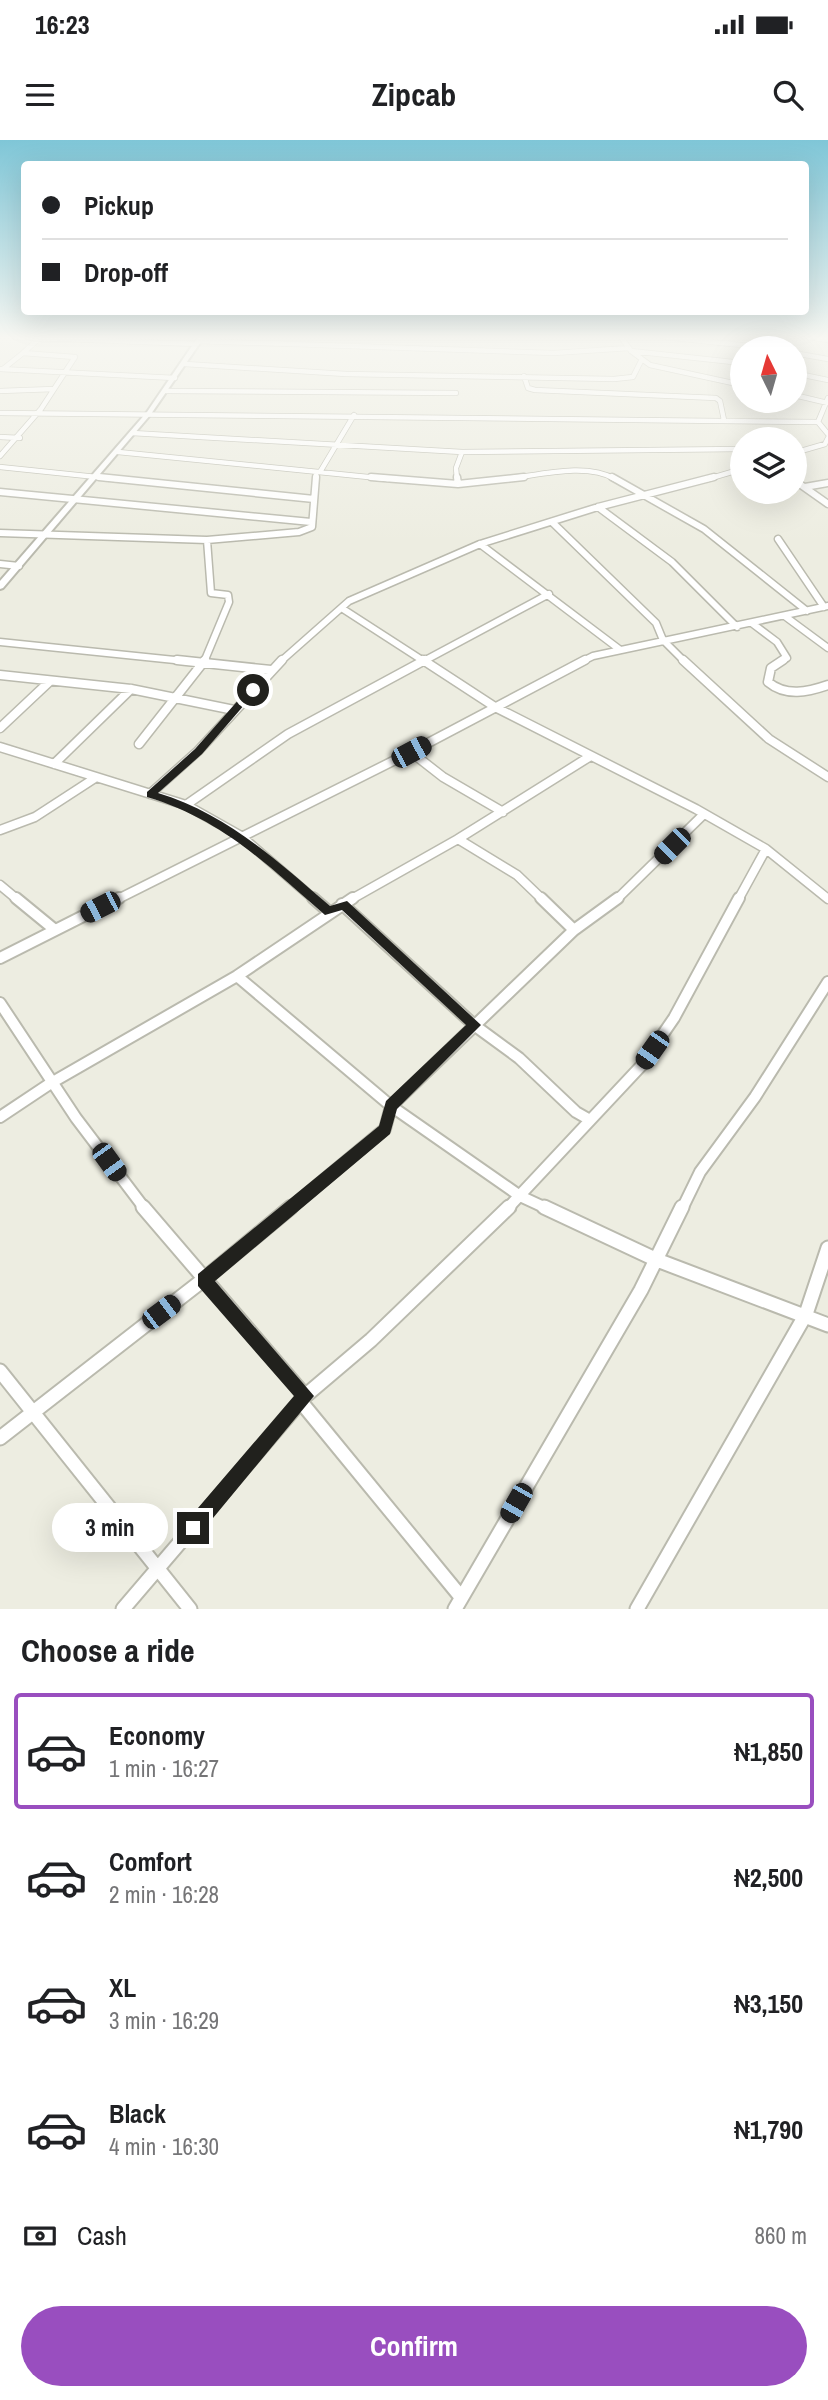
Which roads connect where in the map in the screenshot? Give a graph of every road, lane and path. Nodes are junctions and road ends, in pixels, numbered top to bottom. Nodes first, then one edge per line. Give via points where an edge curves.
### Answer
1 (42, 406) edge
2 (155, 406) edge
3 (721, 406) edge
4 (826, 406) edge
5 (0, 413) edge
6 (36, 413) junction
7 (149, 413) junction
8 (354, 415) junction
9 (724, 420) junction
10 (818, 422) junction
11 (132, 433) junction
12 (828, 436) edge
13 (0, 437) edge
14 (20, 438) junction
15 (337, 446) junction
16 (730, 449) edge
17 (807, 449) edge
18 (118, 452) junction
19 (461, 452) junction
20 (0, 456) edge
21 (0, 467) edge
22 (318, 472) junction
23 (730, 472) edge
24 (98, 475) junction
25 (828, 483) edge
26 (458, 484) junction
27 (807, 487) edge
28 (807, 488) edge
29 (0, 492) edge
30 (646, 497) junction
31 (78, 498) junction
32 (314, 499) junction
33 (828, 504) edge
34 (598, 507) junction
35 (311, 522) junction
36 (552, 522) junction
37 (0, 533) edge
38 (45, 533) junction
39 (778, 539) dead end
40 (207, 540) junction
41 (480, 544) junction
42 (0, 564) edge
43 (19, 566) junction
44 (0, 586) edge
45 (549, 594) junction
46 (826, 606) edge
47 (343, 609) junction
48 (807, 611) junction
49 (786, 617) junction
50 (753, 624) junction
51 (737, 627) junction
52 (663, 640) junction
53 (0, 642) edge
54 (828, 648) edge
55 (619, 649) junction
56 (423, 659) junction
57 (204, 662) junction
58 (271, 670) junction
59 (0, 675) edge
60 (50, 681) junction
61 (828, 685) edge
62 (131, 689) junction
63 (176, 697) junction
64 (495, 707) junction
65 (234, 710) junction
66 (0, 728) edge
67 (139, 744) dead end
68 (0, 747) edge
69 (411, 752) junction
70 (589, 757) junction
71 (54, 764) junction
72 (828, 777) edge
73 (95, 778) junction
74 (150, 794) junction
75 (186, 805) junction
76 (503, 812) junction
77 (704, 814) junction
78 (0, 830) edge
79 (241, 836) junction
80 (458, 839) junction
81 (765, 849) junction
82 (0, 885) edge
83 (828, 899) edge
84 (342, 904) junction
85 (329, 912) junction
86 (55, 930) junction
87 (574, 930) junction
88 (0, 958) edge
89 (237, 976) junction
90 (828, 982) edge
91 (0, 1003) edge
92 (474, 1025) junction
93 (51, 1083) junction
94 (391, 1106) junction
95 (0, 1117) edge
96 (590, 1120) junction
97 (520, 1196) junction
98 (828, 1248) edge
99 (657, 1260) junction
100 (203, 1280) junction
101 (806, 1314) junction
102 (828, 1325) edge
103 (0, 1371) edge
104 (303, 1399) junction
105 (34, 1409) junction
106 (0, 1438) edge
107 (157, 1570) junction
108 (458, 1603) edge
109 (123, 1609) edge
110 (190, 1609) edge
111 (637, 1609) edge

1 - 6 street
2 - 7 main road
3 - 9 street
4 - 10 street
5 - 6 street
6 - 7 street
6 - 14 street
7 - 8 street
7 - 11 main road
8 - 9 street
8 - 15 street
9 - 10 street
10 - 12 street
11 - 15 street
11 - 18 main road
12 - 17 street via 825,444
13 - 14 street
14 - 20 street
15 - 19 street
15 - 22 street
16 - 19 street
18 - 22 street
18 - 24 main road
19 - 26 street
21 - 24 street
22 - 26 street
22 - 32 street
23 - 30 street
24 - 31 main road
24 - 32 street
25 - 27 street
26 - 30 street via 596,470
28 - 33 street
29 - 31 street
30 - 34 street
30 - 48 street via 704,529
31 - 35 street
31 - 38 main road
32 - 35 street
34 - 36 street
34 - 51 street via 698,585
35 - 40 street via 312,527 299,532
36 - 41 street
36 - 52 street via 656,623
37 - 38 street
38 - 40 street
38 - 43 main road
39 - 46 street
40 - 57 street via 211,593 230,597
41 - 45 street
41 - 47 street via 373,589
42 - 43 street
43 - 44 main road
45 - 55 street
45 - 56 street
46 - 48 street
47 - 56 street
47 - 58 street
48 - 49 street
49 - 50 street
49 - 54 street
50 - 51 street
50 - 61 street via 777,642 787,658 771,668 768,682 772,687 794,692
51 - 52 street
52 - 55 street
52 - 72 street via 769,739
53 - 57 street
55 - 64 street via 593,656
56 - 64 street
56 - 75 street via 288,734
57 - 58 street
57 - 63 street
58 - 65 street
59 - 60 street
60 - 62 street
60 - 66 street
62 - 63 street
62 - 71 street
63 - 65 street
63 - 67 street
64 - 69 street
64 - 70 street
65 - 74 street via 198,751
68 - 71 street
69 - 76 street
69 - 79 street
70 - 76 street
70 - 77 street
71 - 73 street
73 - 74 street
73 - 78 street via 35,817
74 - 75 street
75 - 79 street
76 - 80 street
77 - 81 street
77 - 87 street via 624,894
79 - 85 street
79 - 86 street
80 - 84 street
80 - 87 street via 517,875
81 - 83 street
81 - 96 street via 674,1018 641,1066
82 - 86 street
84 - 85 street
84 - 92 street
85 - 89 street
86 - 88 street
87 - 92 street
89 - 93 street
89 - 94 street
90 - 99 street via 755,1097 700,1172
91 - 93 street
92 - 94 street
92 - 96 street
93 - 95 street
93 - 100 street
94 - 97 street
94 - 100 street via 385,1129
96 - 97 street
97 - 99 street
97 - 104 street
98 - 101 street
99 - 101 street
99 - 108 street
100 - 104 street
100 - 105 street
101 - 102 street
101 - 111 street
103 - 105 street
104 - 107 street
104 - 108 street
105 - 106 street
105 - 107 street
107 - 109 street
107 - 110 street

